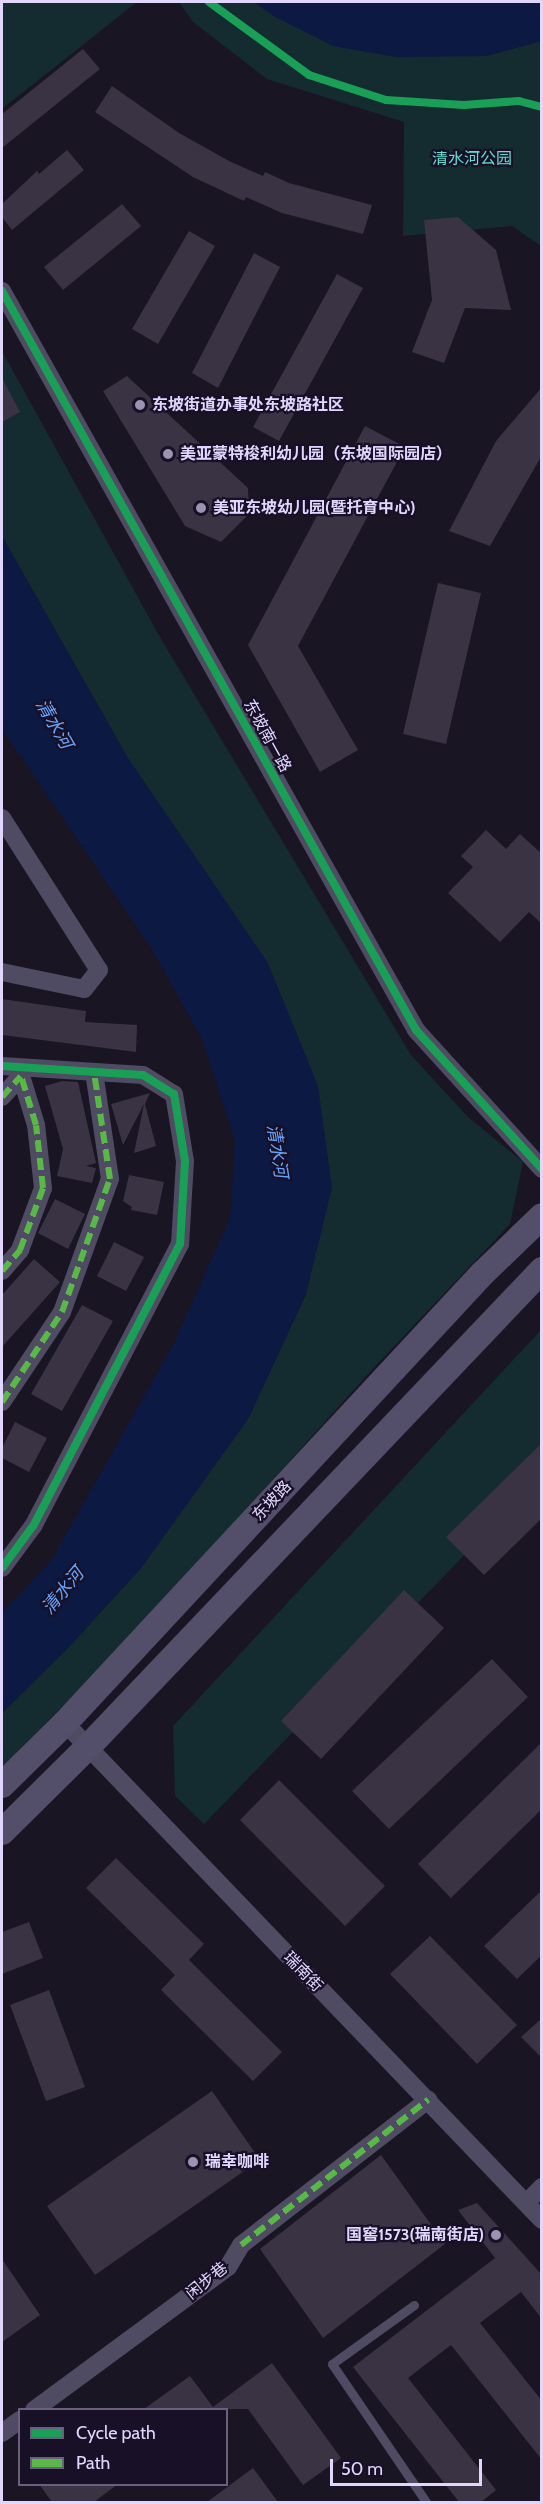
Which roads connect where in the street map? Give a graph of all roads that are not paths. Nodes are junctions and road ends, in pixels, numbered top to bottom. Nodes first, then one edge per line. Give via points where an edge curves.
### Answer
1 (2, 291) edge
2 (2, 818) edge
3 (2, 972) edge
4 (2, 1066) edge
5 (94, 1072) junction
6 (2, 1097) edge
7 (542, 1169) edge
8 (542, 1216) edge
9 (542, 1270) edge
10 (2, 1271) edge
11 (2, 1402) edge
12 (2, 1568) edge
13 (65, 1723) junction
14 (87, 1748) junction
15 (2, 1785) edge
16 (2, 1832) edge
17 (428, 2100) junction
18 (542, 2187) edge
19 (526, 2203) junction
20 (542, 2220) edge
21 (414, 2305) dead end
22 (35, 2408) edge
23 (18, 2421) edge
24 (2, 2433) edge
25 (426, 2502) edge

1 - 7 street, 东坡南一路 via 416,1030
2 - 3 street via 99,970 84,989
4 - 5 street
5 - 11 street via 110,1179 62,1312
5 - 12 street via 143,1075 174,1094 185,1161 180,1244 33,1526
6 - 10 street via 21,1076 36,1125 43,1188 20,1250
8 - 13 main road, 东坡路 via 482,1274
9 - 14 main road
13 - 14 street, 瑞南街
13 - 15 main road, 东坡路
14 - 16 main road
14 - 17 street, 瑞南街
17 - 19 street, 瑞南街
17 - 22 street, 闲步巷 via 241,2245 228,2267
18 - 19 street
19 - 20 street, 瑞南街
21 - 25 lane via 332,2364
23 - 24 street

